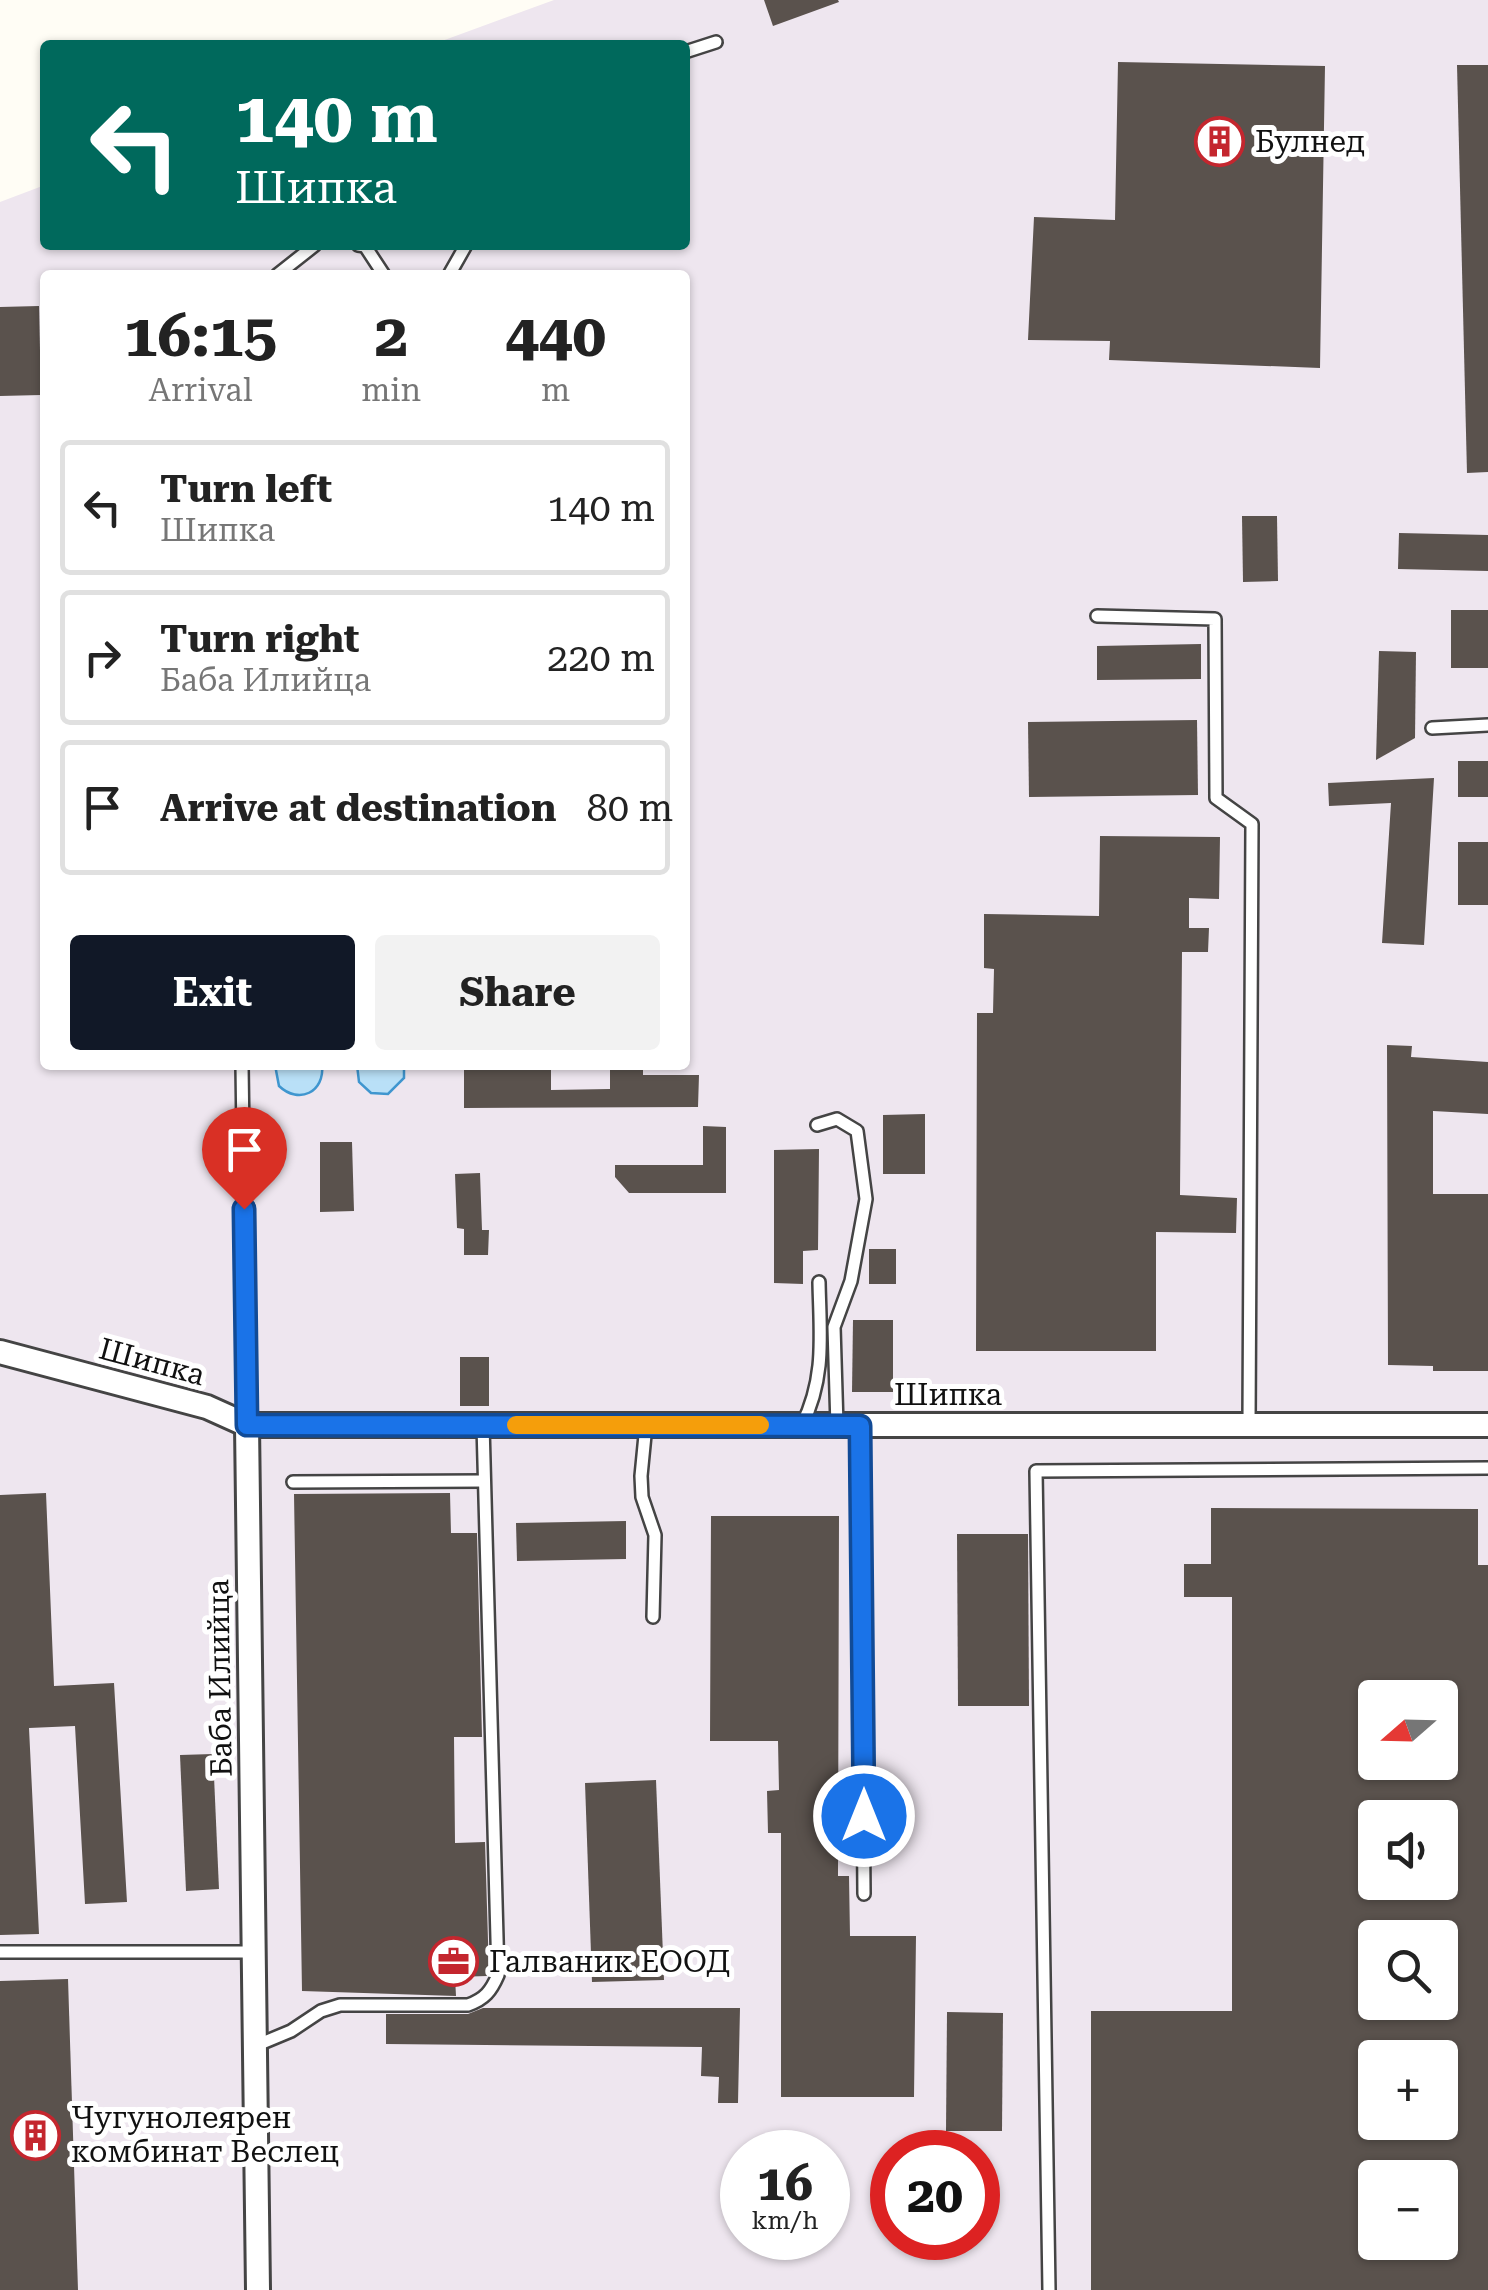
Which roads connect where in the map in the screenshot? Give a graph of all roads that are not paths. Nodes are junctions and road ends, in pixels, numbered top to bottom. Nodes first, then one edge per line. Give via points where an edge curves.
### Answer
1 (716, 42) dead end
2 (690, 50) edge
3 (308, 250) edge
4 (283, 270) edge
5 (1097, 616) dead end
6 (1488, 725) edge
7 (1432, 728) dead end
8 (242, 1070) edge
9 (816, 1125) dead end
10 (820, 1282) dead end
11 (0, 1352) edge
12 (247, 1425) junction
13 (483, 1425) junction
14 (646, 1425) junction
15 (802, 1425) junction
16 (1249, 1425) junction
17 (1488, 1425) edge
18 (849, 1426) junction
19 (1488, 1468) edge
20 (483, 1481) junction
21 (293, 1482) dead end
22 (653, 1617) dead end
23 (864, 1894) dead end
24 (0, 1952) edge
25 (254, 1952) junction
26 (255, 2046) junction
27 (258, 2290) edge
28 (1049, 2290) edge

1 - 2 lane
3 - 4 lane
5 - 16 lane via 1215,619 1216,798 1252,824
6 - 7 lane
8 - 12 lane, Баба Илийца
9 - 18 lane via 838,1119 858,1131 866,1200 851,1281 834,1327
10 - 15 lane via 820,1371
11 - 12 street, Шипка via 207,1407
12 - 13 street, Шипка
12 - 25 street, Баба Илийца
13 - 14 street, Шипка
13 - 20 lane
14 - 15 street, Шипка
14 - 22 lane via 642,1486 655,1535
15 - 18 street, Шипка
16 - 17 street, Шипка
16 - 18 street, Шипка
18 - 23 lane
19 - 28 lane via 1036,1470
20 - 21 lane
20 - 26 lane via 498,1975 492,1990 468,2006 340,2005
24 - 25 lane
25 - 26 street, Баба Илийца
26 - 27 street, Баба Илийца

